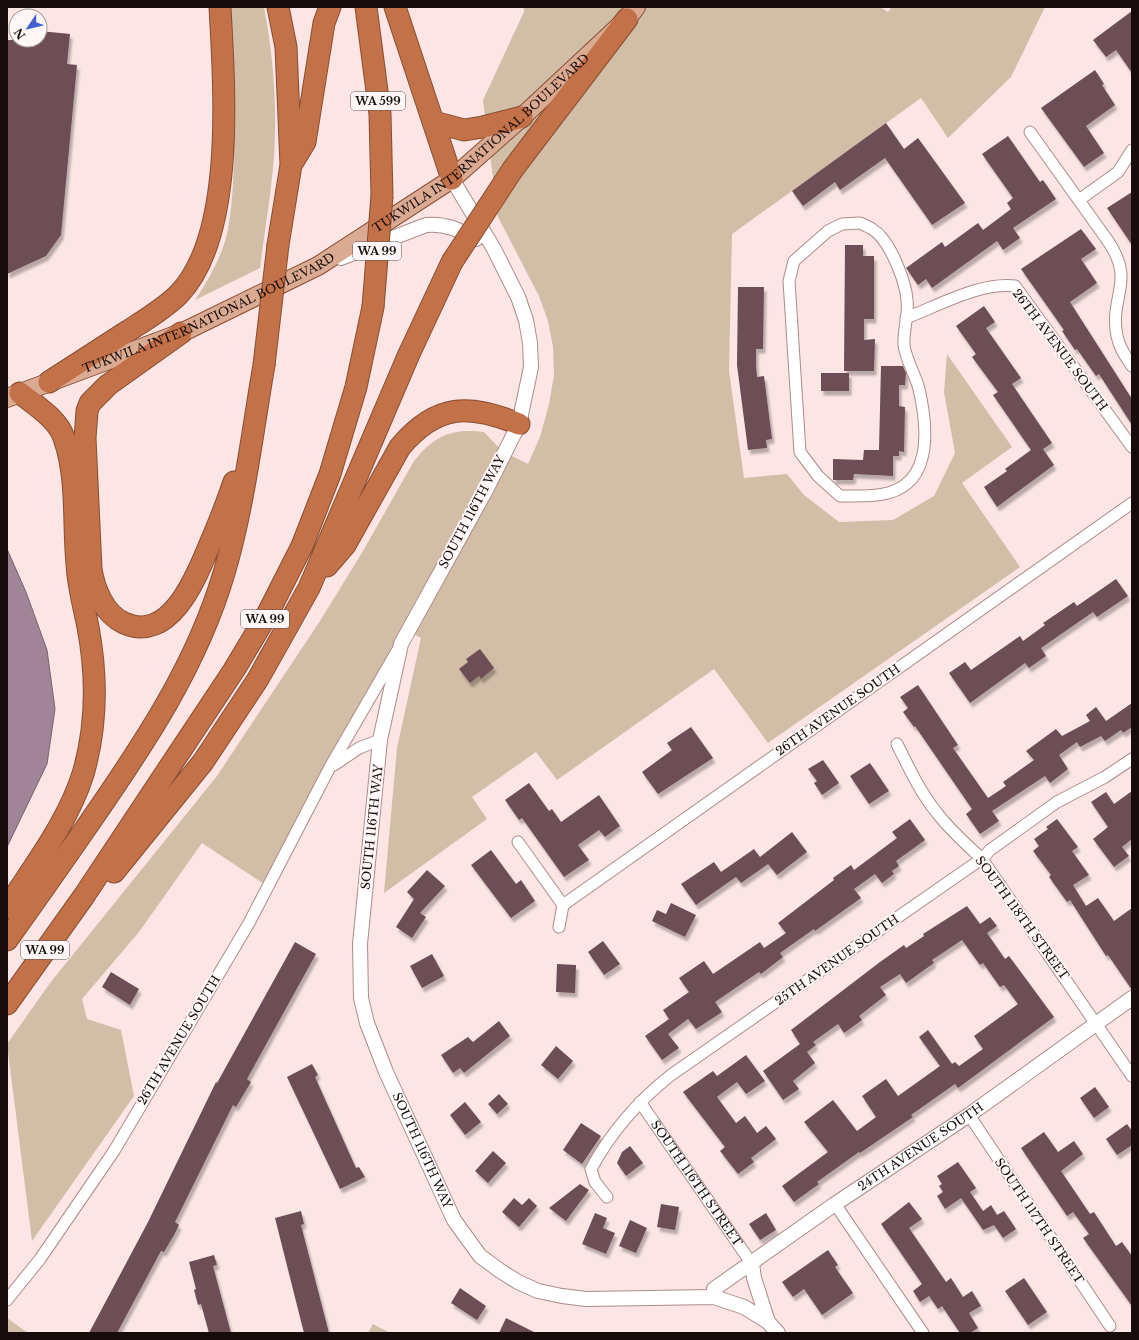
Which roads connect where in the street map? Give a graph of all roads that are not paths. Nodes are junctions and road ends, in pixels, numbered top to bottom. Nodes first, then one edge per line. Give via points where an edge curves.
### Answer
1 (220, 7) edge
2 (278, 7) edge
3 (366, 7) edge
4 (395, 7) edge
5 (632, 13) edge
6 (327, 15) edge
7 (522, 117) junction
8 (434, 122) junction
9 (1030, 132) dead end
10 (1132, 150) edge
11 (291, 165) junction
12 (452, 179) junction
13 (382, 196) joint
14 (1079, 200) junction
15 (494, 249) junction
16 (318, 266) junction
17 (906, 318) junction
18 (181, 333) junction
19 (1132, 366) edge
20 (49, 382) junction
21 (14, 395) edge
22 (519, 424) junction
23 (252, 434) junction
24 (1132, 447) edge
25 (1132, 503) edge
26 (309, 588) junction
27 (401, 644) junction
28 (380, 740) junction
29 (897, 744) dead end
30 (1132, 759) edge
31 (330, 768) junction
32 (518, 842) dead end
33 (982, 859) junction
34 (84, 896) junction
35 (563, 905) junction
36 (7, 908) edge
37 (559, 927) dead end
38 (12, 933) edge
39 (1132, 998) edge
40 (7, 1004) edge
41 (1096, 1023) junction
42 (1132, 1076) edge
43 (640, 1102) junction
44 (968, 1115) junction
45 (607, 1197) dead end
46 (835, 1204) junction
47 (752, 1264) junction
48 (714, 1297) junction
49 (7, 1300) edge
50 (768, 1322) junction
51 (1110, 1326) dead end
52 (778, 1333) edge
53 (923, 1333) edge

1 - 20 highway via 224,118 218,200 208,243 190,280 178,294 157,312
2 - 11 highway via 286,47
3 - 13 highway, WA 599 via 380,114
4 - 8 highway
5 - 7 main road, TUKWILA INTERNATIONAL BOULEVARD
5 - 26 highway, bridge via 513,169 452,262 409,354
6 - 11 highway via 304,142
7 - 8 highway via 464,130
7 - 12 main road, TUKWILA INTERNATIONAL BOULEVARD
8 - 12 highway
9 - 14 street
10 - 14 street via 1118,172
11 - 23 highway, WA 99, bridge
12 - 15 street, SOUTH 116TH WAY
12 - 16 main road, TUKWILA INTERNATIONAL BOULEVARD
13 - 34 highway, WA 99, bridge via 373,307 352,401 330,474 302,546 268,613 234,670
14 - 19 street via 1114,250 1120,264 1121,285 1116,310 1117,334 1121,348
15 - 16 street via 451,226 426,224
15 - 22 street, SOUTH 116TH WAY via 518,297 530,343 531,367
16 - 18 main road, TUKWILA INTERNATIONAL BOULEVARD
17 - 17 street via 904,346 919,388 926,439 923,457 917,472 905,486 888,493 840,496 818,476 800,452 789,281 794,261 828,232 842,224 860,223 873,229 883,238 903,278 907,300
17 - 24 street, 26TH AVENUE SOUTH via 984,288 1015,286
18 - 20 main road, TUKWILA INTERNATIONAL BOULEVARD
18 - 23 highway via 108,385 90,403 86,411 92,575 100,598 118,621 137,626 156,624 168,616 187,594 224,511
20 - 21 main road, TUKWILA INTERNATIONAL BOULEVARD
21 - 36 highway via 58,426 66,444 72,481 77,565 91,650 94,700 89,748 74,796 49,843
22 - 26 highway via 492,414 466,410 452,411 424,423 400,446 345,545
22 - 27 street, SOUTH 116TH WAY via 486,490
23 - 38 highway, WA 99 via 241,502 224,574 203,631 179,684 136,756
25 - 35 street, 26TH AVENUE SOUTH
26 - 34 highway via 258,679 203,762 109,878
27 - 28 street, SOUTH 116TH WAY
27 - 31 street, 26TH AVENUE SOUTH
28 - 31 street, 26TH AVENUE SOUTH via 359,748
28 - 48 street, SOUTH 116TH WAY via 360,944 361,998 375,1046 454,1220 480,1256 518,1282 538,1291 586,1299
29 - 33 street, SOUTH 118TH STREET via 922,792 937,813
30 - 33 street, 25TH AVENUE SOUTH via 1105,777 1056,802 990,850
31 - 49 street, 26TH AVENUE SOUTH via 248,923 114,1151 40,1259
32 - 35 street
33 - 41 street, SOUTH 118TH STREET
33 - 43 street, 25TH AVENUE SOUTH via 671,1075
34 - 40 highway, WA 99
35 - 37 street
39 - 41 street, 24TH AVENUE SOUTH
41 - 42 street, SOUTH 118TH STREET
41 - 44 street, 24TH AVENUE SOUTH
43 - 45 street, 25TH AVENUE SOUTH via 618,1126 591,1169 595,1182
43 - 47 street, SOUTH 116TH STREET
44 - 46 street, 24TH AVENUE SOUTH
44 - 51 street, SOUTH 117TH STREET
46 - 47 street, 24TH AVENUE SOUTH
46 - 53 street
47 - 48 street, 24TH AVENUE SOUTH via 714,1289
47 - 50 street
48 - 50 street via 744,1308
50 - 52 street

